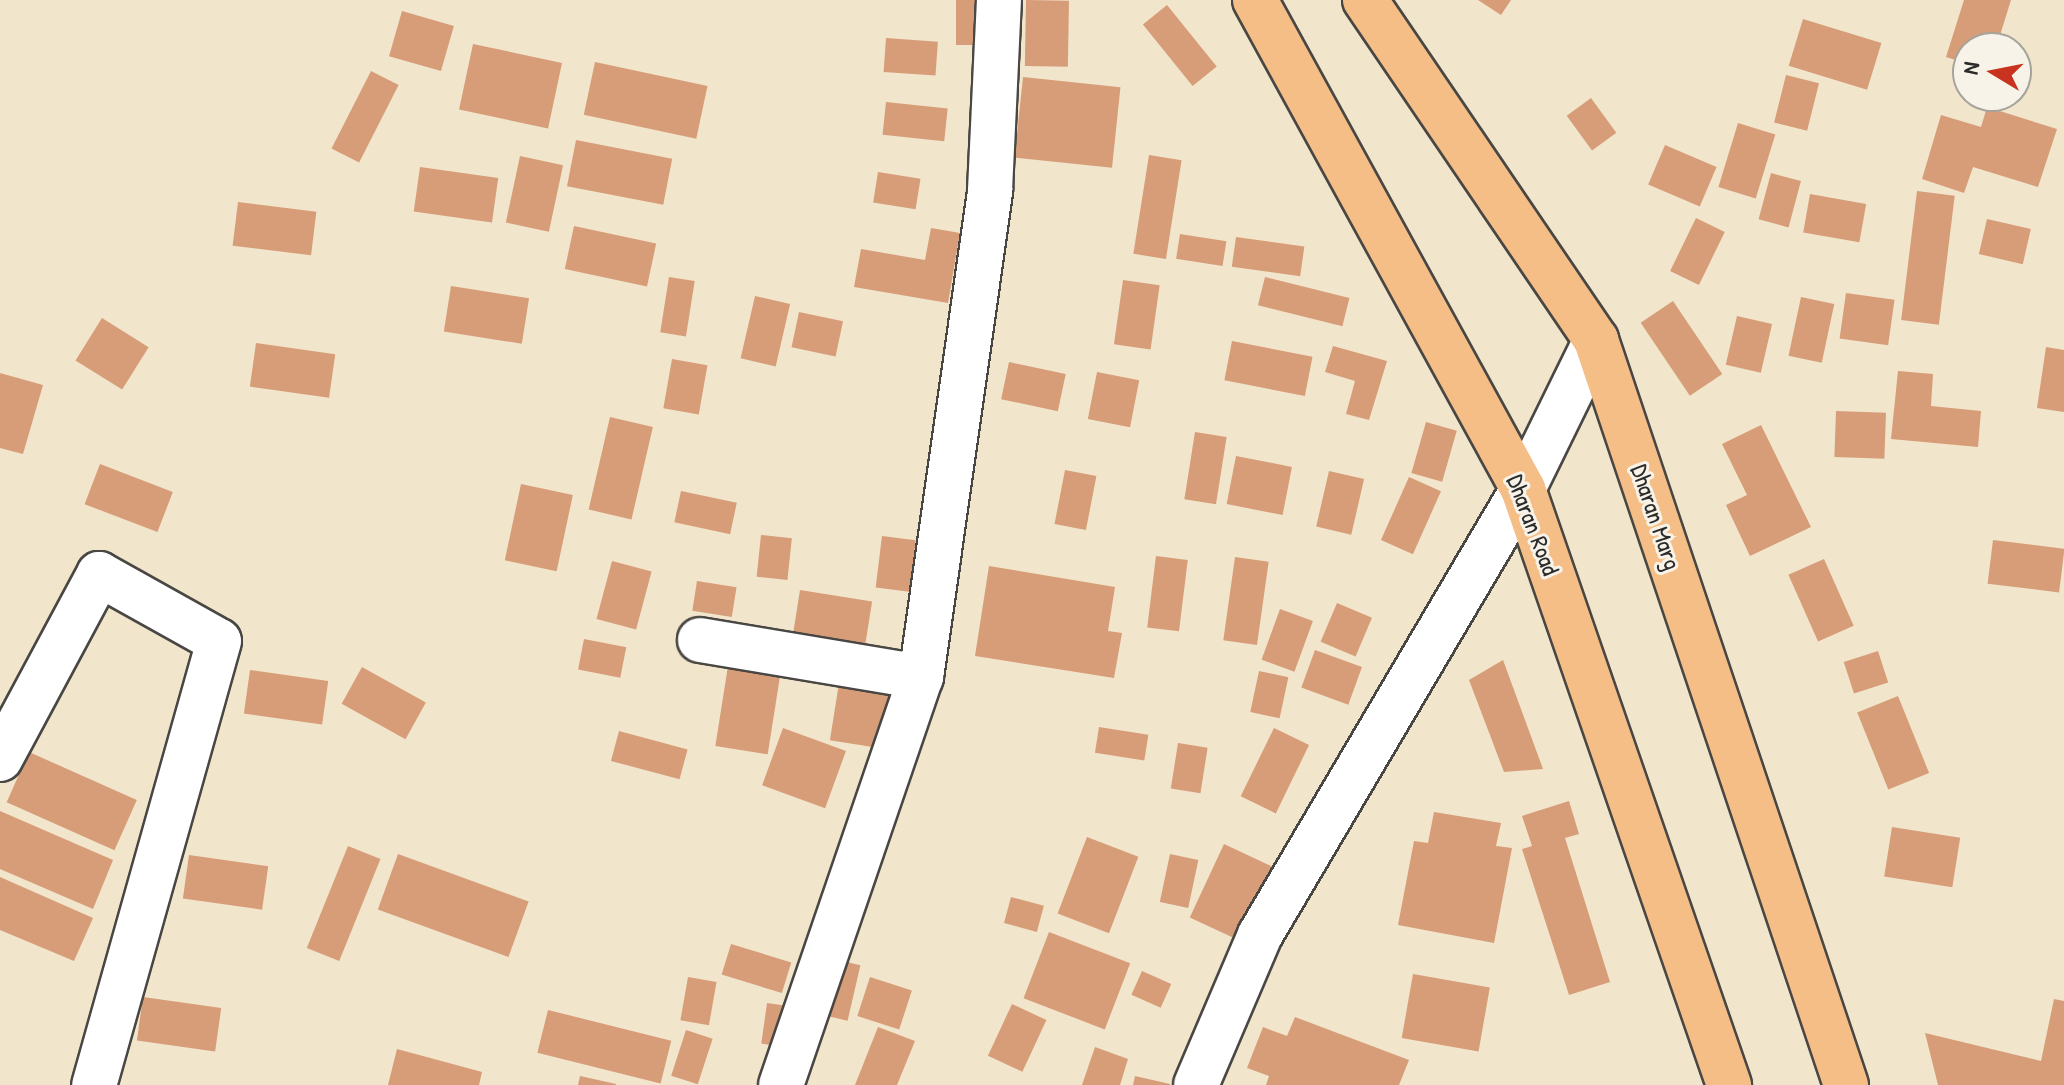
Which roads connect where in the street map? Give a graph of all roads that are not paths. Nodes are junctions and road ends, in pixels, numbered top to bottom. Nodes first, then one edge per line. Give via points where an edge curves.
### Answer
1 (999, 0) edge
2 (1255, 0) edge
3 (1365, 0) edge
4 (1596, 340) junction
5 (1523, 489) junction
6 (700, 640) dead end
7 (921, 677) junction
8 (0, 759) edge
9 (94, 1085) edge
10 (781, 1085) edge
11 (1196, 1085) edge
12 (1729, 1085) edge
13 (1846, 1085) edge

1 - 7 street via 990,190
2 - 5 main road, Dharan Road
3 - 4 main road, Dharan Marg
4 - 5 street
4 - 13 main road, Dharan Marg
5 - 11 street via 1260,935
5 - 12 main road, Dharan Road
6 - 7 street
7 - 10 street
8 - 9 street via 99,574 219,641

